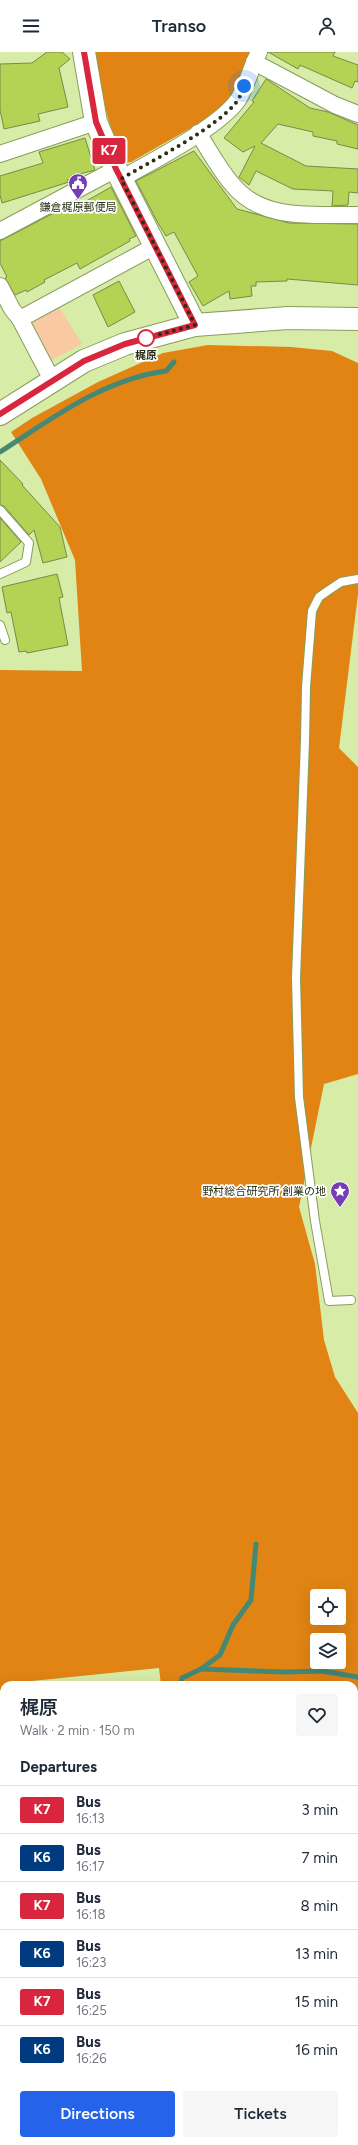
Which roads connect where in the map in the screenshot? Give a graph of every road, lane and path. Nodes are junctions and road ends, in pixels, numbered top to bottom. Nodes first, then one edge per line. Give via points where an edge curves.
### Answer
1 (84, 52) edge
2 (256, 57) edge
3 (358, 114) edge
4 (96, 122) junction
5 (198, 133) junction
6 (0, 154) edge
7 (119, 174) junction
8 (358, 215) edge
9 (0, 231) edge
10 (155, 246) junction
11 (0, 286) edge
12 (11, 315) edge
13 (358, 319) edge
14 (195, 325) junction
15 (52, 380) junction
16 (0, 414) edge
17 (0, 510) edge
18 (0, 574) edge
19 (358, 579) edge
20 (0, 625) edge
21 (5, 640) dead end
22 (351, 1300) dead end

1 - 4 street
2 - 3 street via 335,105
2 - 5 street via 238,99 227,112
4 - 6 street
4 - 7 street
5 - 7 street
5 - 8 street via 232,184 252,203 292,214
7 - 9 street
7 - 10 street
10 - 12 street
10 - 14 street
11 - 12 street
12 - 15 street
13 - 14 street via 288,318
14 - 15 street via 125,344 84,361
15 - 16 street
17 - 18 lane via 29,543 26,562
19 - 22 lane via 341,582 329,590 320,597 312,611 306,687 296,978 300,1097 328,1301
20 - 21 lane

